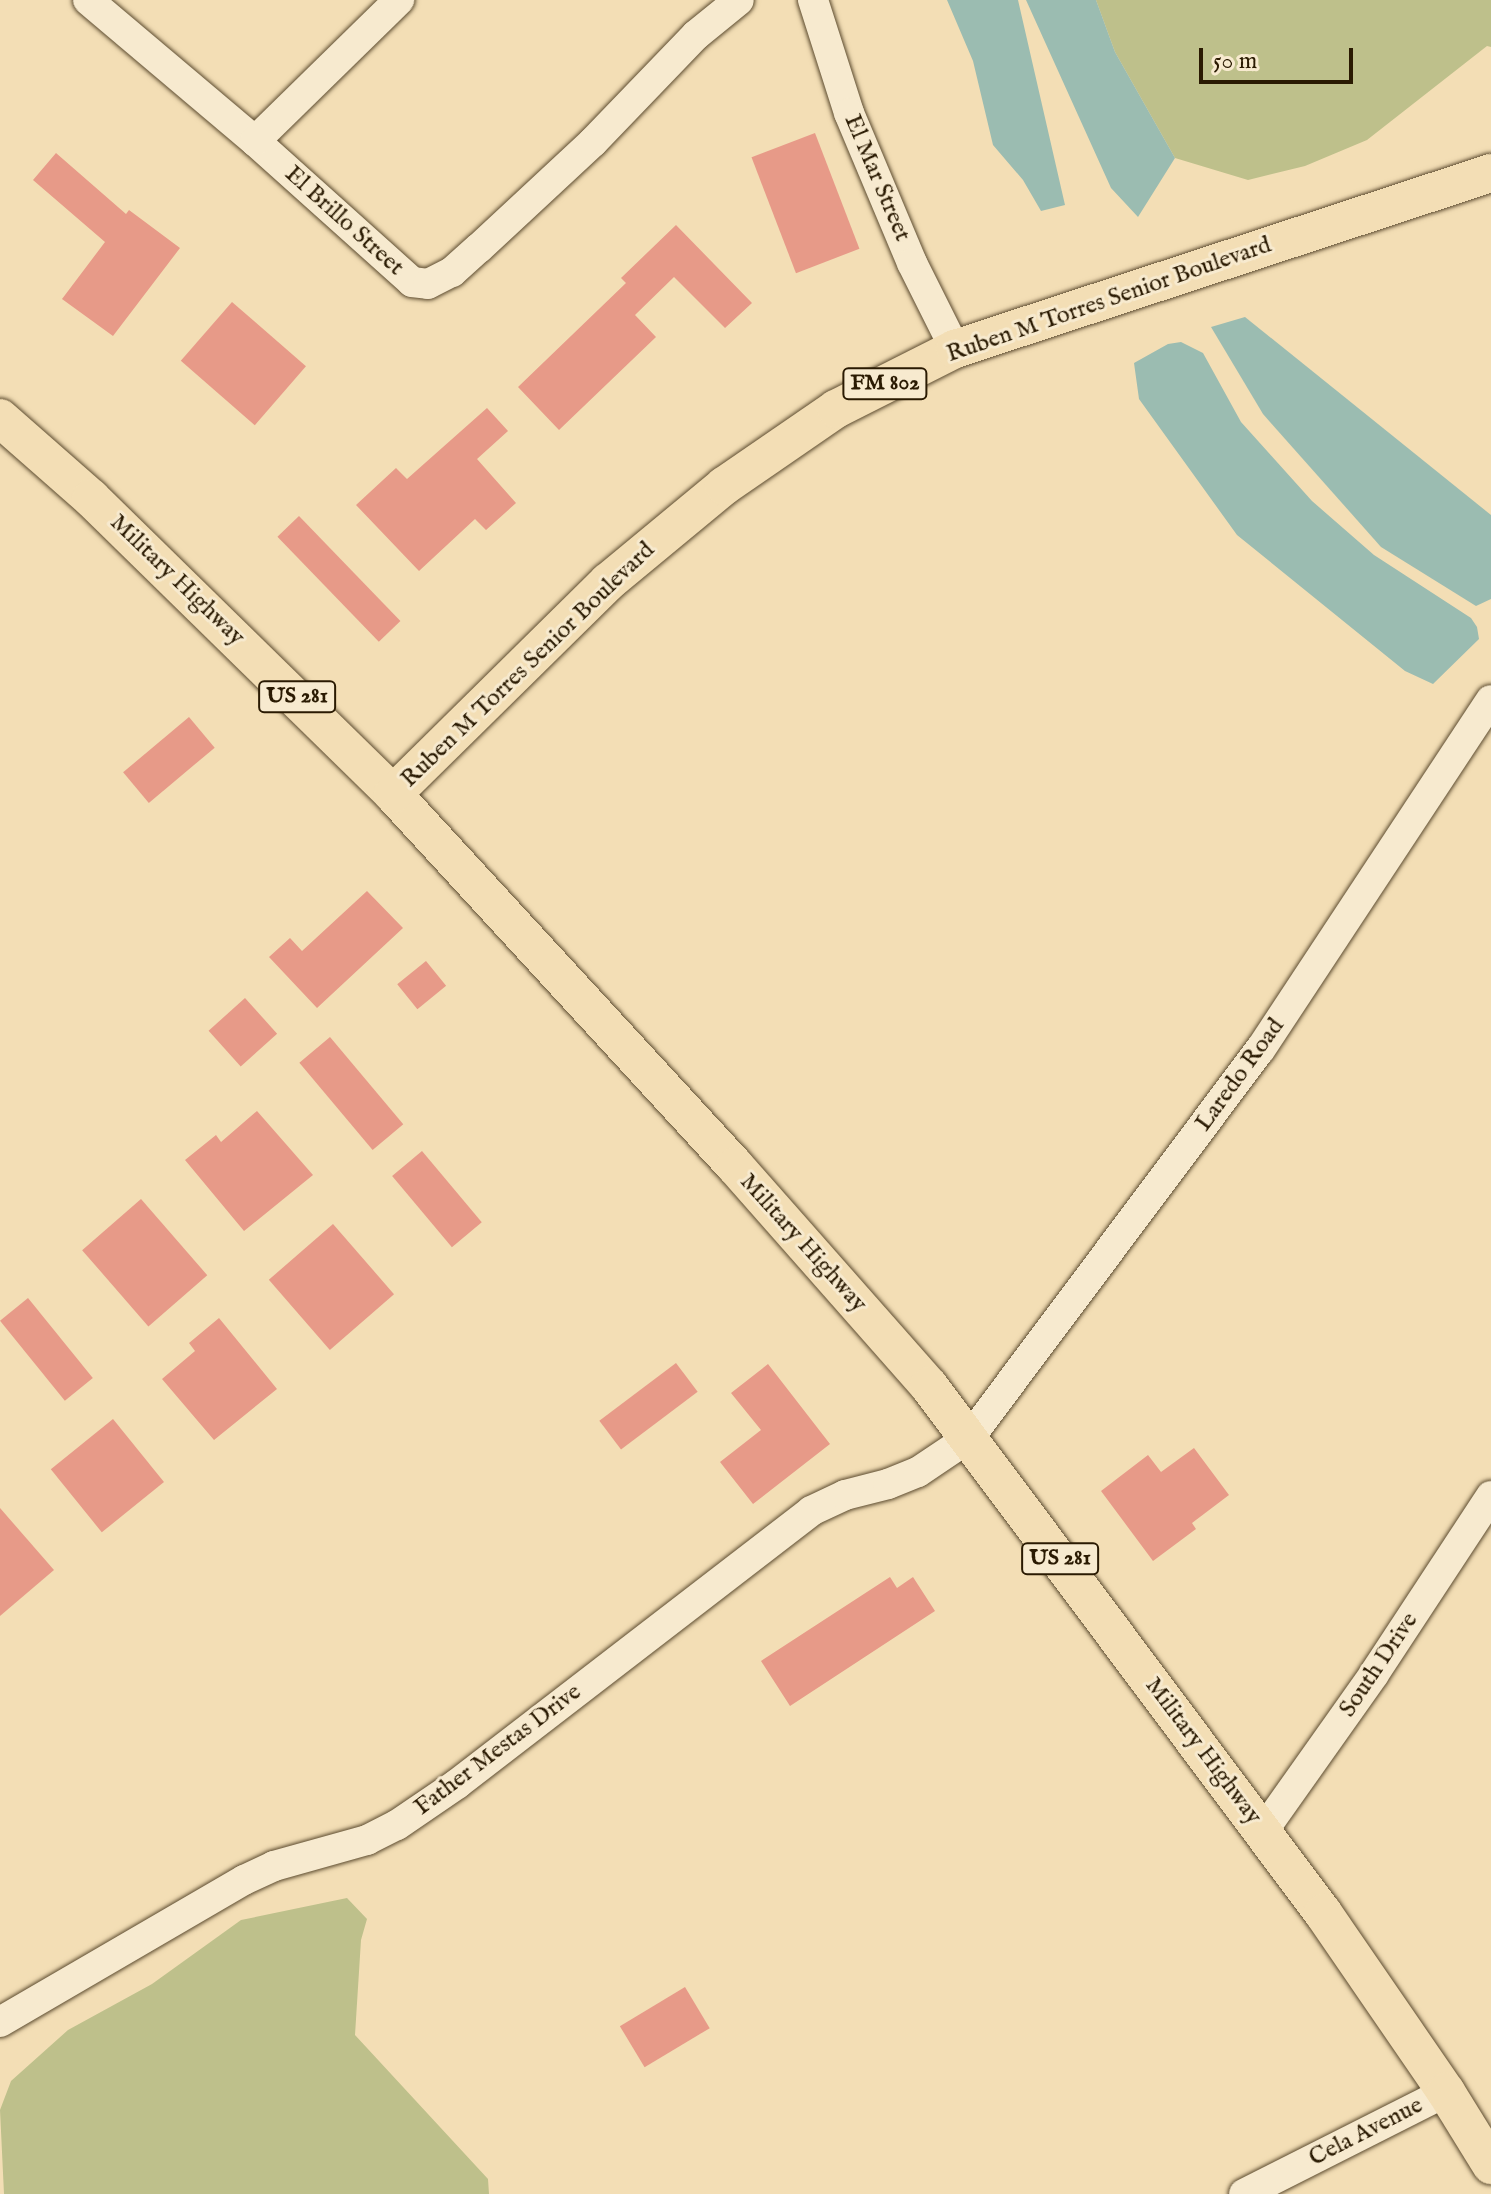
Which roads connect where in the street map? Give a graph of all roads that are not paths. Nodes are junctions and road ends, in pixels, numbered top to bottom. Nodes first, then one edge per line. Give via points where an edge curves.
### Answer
1 (88, 0) edge
2 (399, 0) edge
3 (739, 0) edge
4 (813, 0) edge
5 (255, 141) junction
6 (1491, 173) edge
7 (955, 349) junction
8 (3, 426) edge
9 (1491, 700) edge
10 (393, 794) junction
11 (970, 1437) junction
12 (1491, 1496) edge
13 (1263, 1831) junction
14 (0, 2022) edge
15 (1446, 2092) junction
16 (1486, 2142) edge
17 (1244, 2194) edge

1 - 5 street, El Brillo Street
2 - 5 street
3 - 5 street, El Brillo Street via 696,35 593,142 479,248 452,272 428,284 412,282
4 - 7 street, El Mar Street via 849,113
6 - 7 main road, Ruben M Torres Senior Boulevard / FM 802
7 - 10 main road, Ruben M Torres Senior Boulevard / FM 802 via 836,409 724,486 608,582
8 - 10 main road, Military Highway / US 281 via 133,538
9 - 11 street, Laredo Road via 1260,1050
10 - 11 main road, Military Highway / US 281 via 756,1190
11 - 13 main road, Military Highway / US 281
11 - 14 street, Father Mestas Drive via 918,1472 811,1511 397,1825 244,1880
12 - 13 street, South Drive
13 - 15 main road, Military Highway / US 281
15 - 16 main road, Military Highway / US 281
15 - 17 street, Cela Avenue

